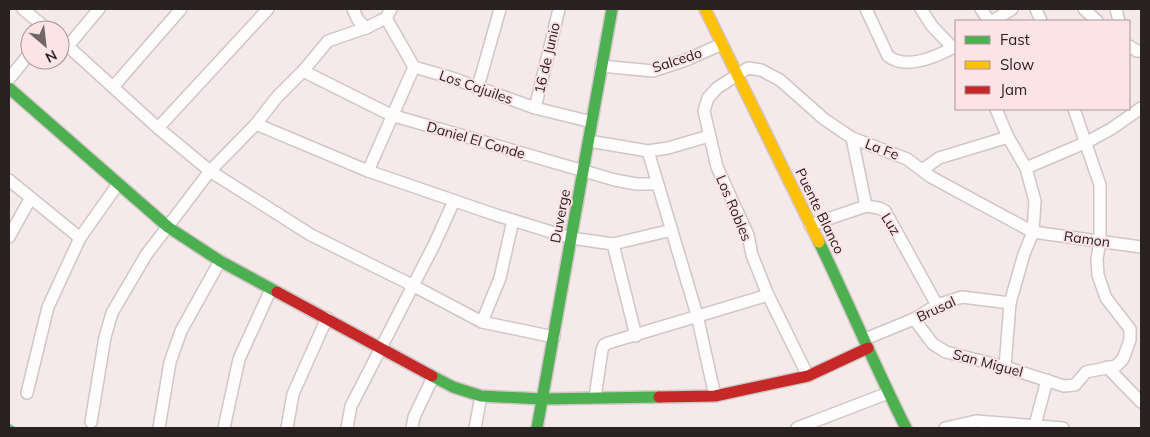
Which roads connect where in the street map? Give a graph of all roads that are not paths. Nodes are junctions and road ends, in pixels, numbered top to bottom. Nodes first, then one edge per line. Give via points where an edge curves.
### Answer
1 (23, 9) edge
2 (99, 9) edge
3 (181, 9) edge
4 (268, 9) edge
5 (353, 9) edge
6 (500, 9) edge
7 (559, 9) edge
8 (612, 9) edge
9 (705, 9) edge
10 (866, 9) edge
11 (921, 9) edge
12 (981, 9) edge
13 (1012, 9) edge
14 (1084, 9) edge
15 (388, 14) edge
16 (36, 20) edge
17 (988, 20) edge
18 (995, 20) edge
19 (1096, 20) edge
20 (366, 28) junction
21 (70, 37) edge
22 (722, 44) junction
23 (955, 47) edge
24 (70, 48) edge
25 (20, 65) edge
26 (601, 66) junction
27 (414, 67) junction
28 (303, 71) junction
29 (737, 74) junction
30 (9, 79) edge
31 (113, 87) junction
32 (478, 87) junction
33 (9, 88) edge
34 (536, 108) junction
35 (1141, 108) edge
36 (996, 110) edge
37 (1074, 110) edge
38 (391, 116) junction
39 (592, 122) junction
40 (256, 124) junction
41 (158, 128) junction
42 (709, 136) junction
43 (1008, 137) junction
44 (852, 138) junction
45 (589, 141) junction
46 (1086, 142) junction
47 (648, 151) junction
48 (1026, 168) junction
49 (584, 170) junction
50 (922, 170) junction
51 (210, 171) junction
52 (368, 171) junction
53 (9, 180) edge
54 (118, 184) junction
55 (657, 184) junction
56 (30, 199) junction
57 (454, 201) junction
58 (866, 206) junction
59 (513, 220) junction
60 (810, 225) junction
61 (168, 227) junction
62 (672, 230) junction
63 (1033, 232) junction
64 (9, 237) edge
65 (80, 238) junction
66 (571, 238) junction
67 (1100, 241) junction
68 (613, 244) junction
69 (1141, 247) edge
70 (220, 261) junction
71 (412, 285) junction
72 (271, 289) junction
73 (768, 295) junction
74 (1010, 303) junction
75 (937, 305) junction
76 (696, 316) junction
77 (327, 318) junction
78 (914, 319) junction
79 (482, 322) junction
80 (554, 336) junction
81 (636, 336) junction
82 (866, 343) junction
83 (382, 348) junction
84 (1004, 367) junction
85 (1107, 367) junction
86 (808, 376) junction
87 (433, 377) junction
88 (1047, 380) junction
89 (27, 393) dead end
90 (888, 393) junction
91 (481, 396) junction
92 (716, 396) junction
93 (595, 397) junction
94 (542, 399) junction
95 (1141, 402) edge
96 (91, 422) dead end
97 (817, 425) edge
98 (1035, 425) junction
99 (159, 428) edge
100 (224, 428) edge
101 (287, 428) edge
102 (348, 428) edge
103 (412, 428) edge
104 (475, 428) edge
105 (537, 428) edge
106 (797, 428) edge
107 (906, 428) edge
108 (945, 428) edge
109 (1063, 428) edge

1 - 16 street
2 - 21 street
3 - 31 street
4 - 41 street
5 - 20 street
6 - 32 street
7 - 34 street, 16 de Junio
8 - 26 street, Duverge
9 - 22 street, Puente Blanco
10 - 23 street via 888,56 900,63 929,60
11 - 23 street via 932,26
12 - 17 street
13 - 18 street
14 - 19 street
15 - 20 street
15 - 27 street
20 - 28 street via 328,41
22 - 26 street, Salcedo via 652,71
22 - 29 street, Puente Blanco
24 - 31 street
25 - 30 street
26 - 39 street, Duverge
27 - 32 street, Los Cajuiles
27 - 38 street
28 - 38 street, Daniel El Conde
28 - 40 street
29 - 42 street, Los Robles via 708,98 704,111
29 - 44 street, La Fe via 748,68 761,70 780,80 824,119
29 - 60 street, Puente Blanco
31 - 41 street
32 - 34 street, Los Cajuiles
33 - 54 street
34 - 39 street, Los Cajuiles
35 - 46 street via 1112,130
36 - 43 street
37 - 46 street
38 - 49 street, Daniel El Conde
38 - 52 street
39 - 45 street, Duverge
40 - 51 street
40 - 52 street
41 - 51 street
42 - 47 street
42 - 73 street, Los Robles via 717,167 748,235 752,255
43 - 48 street
43 - 50 street via 939,158
44 - 50 street, La Fe via 907,159
44 - 58 street
45 - 47 street
45 - 49 street, Duverge
46 - 48 street
46 - 67 street via 1100,185
47 - 55 street
48 - 63 street via 1035,201
49 - 55 street, Daniel El Conde via 629,183
49 - 66 street, Duverge
50 - 63 street, La Fe
51 - 61 street
51 - 71 street via 311,235
52 - 57 street
53 - 56 street
54 - 61 street
54 - 65 street
55 - 62 street
56 - 64 street
56 - 65 street
57 - 59 street
57 - 71 street
58 - 60 street, Luz
58 - 75 street, Luz via 884,211
59 - 66 street
59 - 79 street via 500,278
60 - 82 street, Puente Blanco
61 - 70 street
61 - 96 street via 146,255 112,312
62 - 68 street
62 - 76 street
63 - 67 street, Ramon
63 - 74 street
65 - 89 street via 48,307
66 - 68 street
66 - 80 street, Duverge
67 - 69 street, Ramon
67 - 85 street via 1098,275 1106,298 1130,329 1123,359 1116,366
68 - 81 street
70 - 72 street
70 - 99 street via 178,339 170,362
71 - 79 street
71 - 83 street
72 - 77 street
72 - 100 street via 239,359
73 - 76 street
73 - 86 street, Los Robles
74 - 75 street, Brusal via 962,297
74 - 84 street
75 - 78 street, Brusal
76 - 81 street
76 - 92 street
77 - 83 street
77 - 101 street via 293,394
78 - 82 street, Brusal
78 - 84 street, San Miguel via 933,344 946,352
79 - 80 street
80 - 94 street, Duverge
81 - 93 street via 604,345
82 - 86 street
82 - 90 street, Puente Blanco
83 - 87 street
83 - 102 street via 351,406
84 - 88 street, San Miguel
85 - 88 street, San Miguel via 1086,372 1074,385 1064,386
85 - 95 street
86 - 92 street
87 - 91 street
87 - 103 street
88 - 98 street
90 - 97 street
90 - 107 street, Puente Blanco
91 - 94 street
91 - 104 street
92 - 93 street
93 - 94 street
94 - 105 street, Duverge
97 - 106 street
98 - 108 street via 976,420
98 - 109 street

